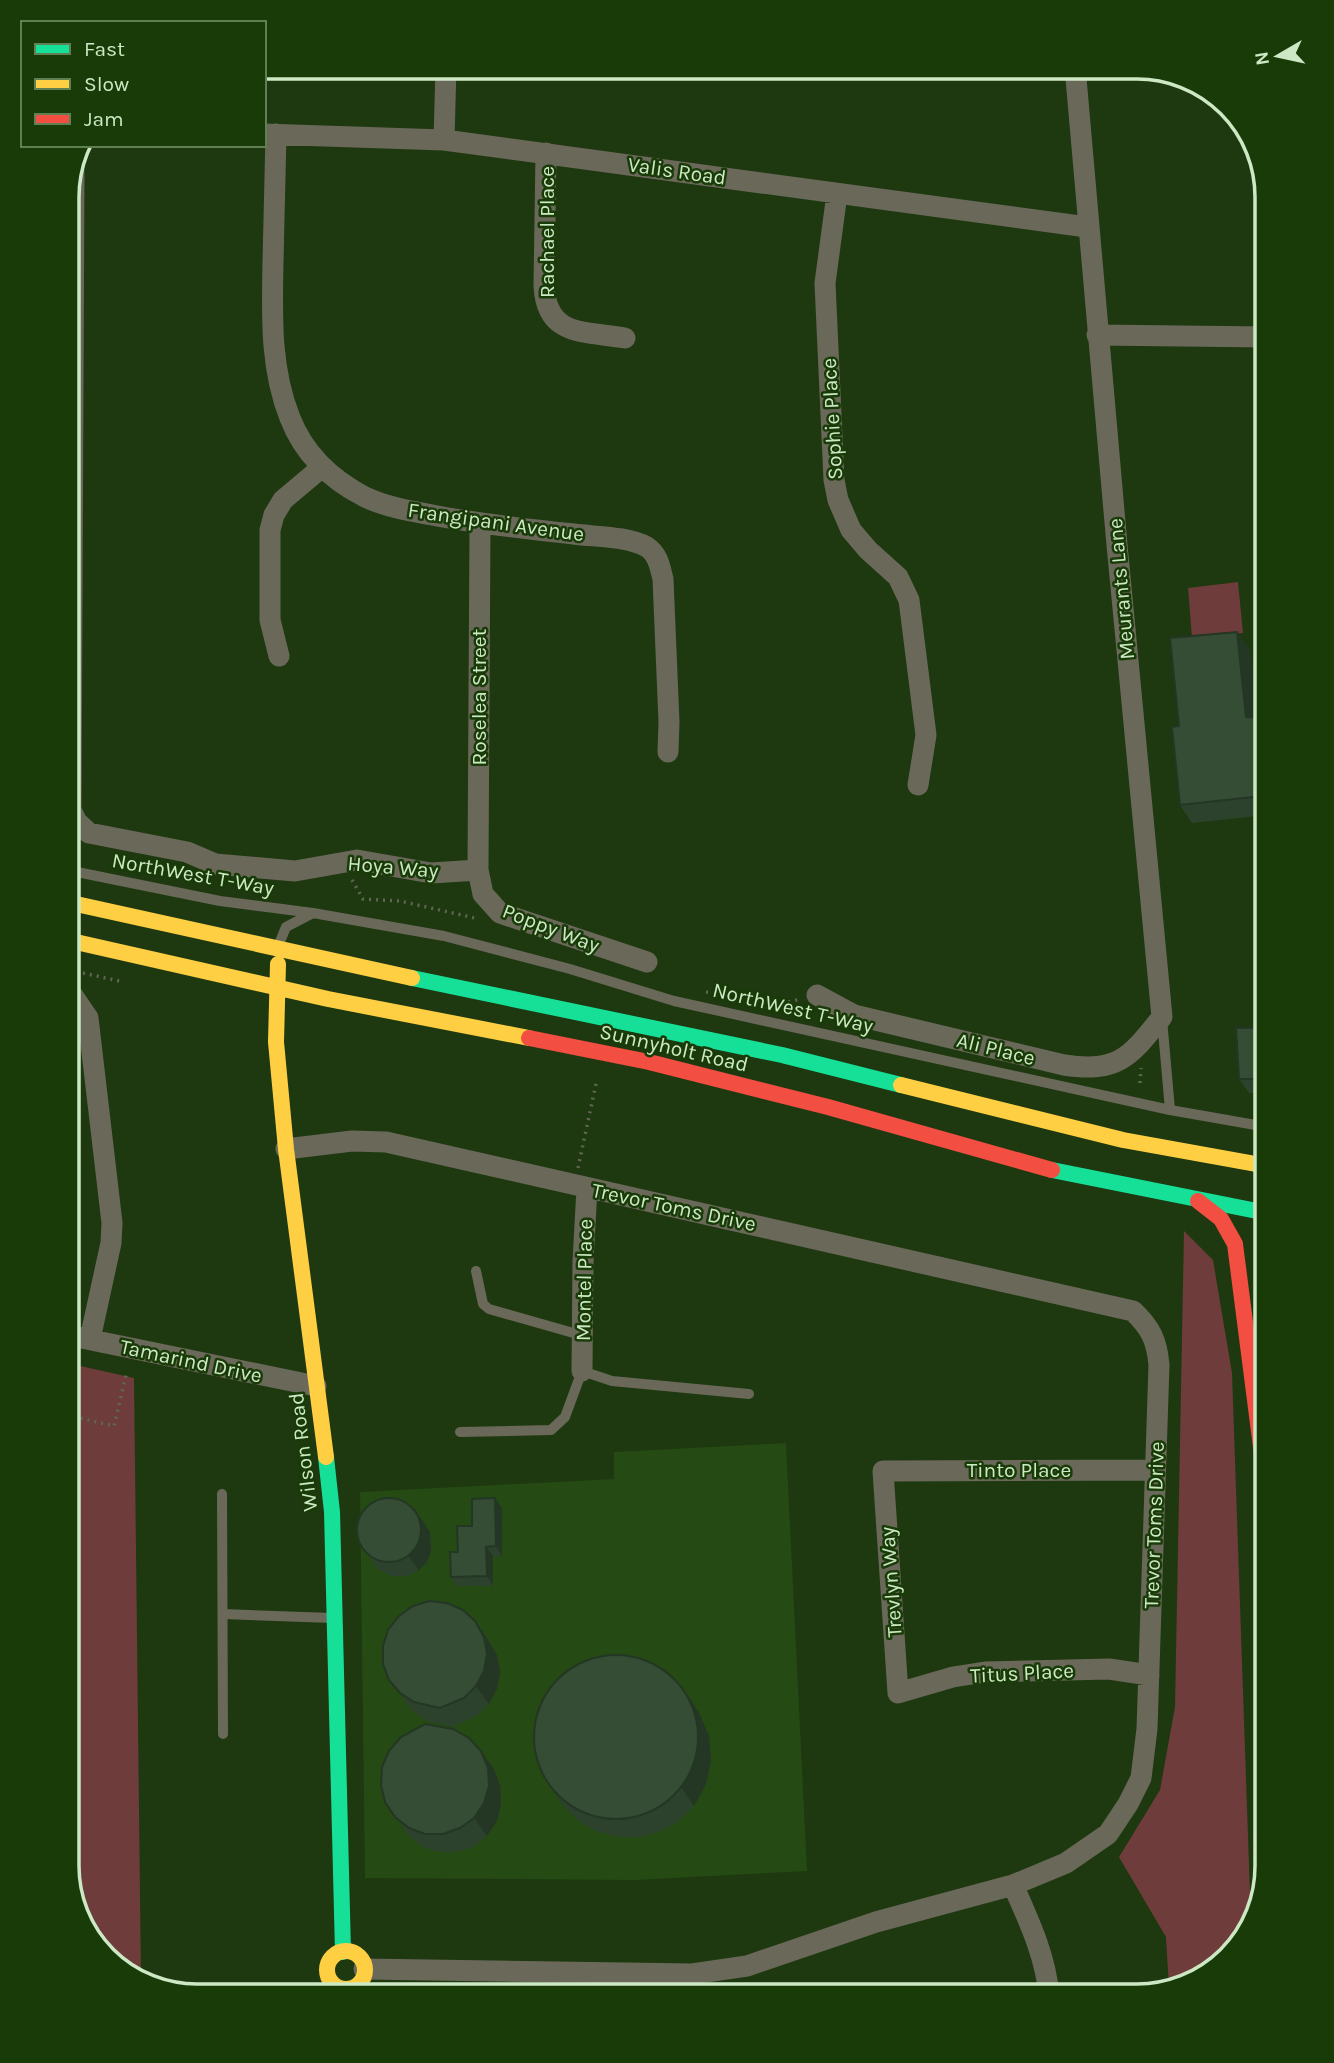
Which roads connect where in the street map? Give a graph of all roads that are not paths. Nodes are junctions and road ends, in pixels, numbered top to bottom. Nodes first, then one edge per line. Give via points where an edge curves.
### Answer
1 (446, 79) edge
2 (1076, 79) edge
3 (270, 134) edge
4 (444, 140) junction
5 (546, 153) junction
6 (837, 194) junction
7 (1087, 228) junction
8 (1097, 335) junction
9 (1255, 337) edge
10 (625, 338) dead end
11 (321, 468) junction
12 (480, 524) junction
13 (279, 656) dead end
14 (668, 752) dead end
15 (918, 785) dead end
16 (79, 824) edge
17 (478, 870) junction
18 (79, 872) edge
19 (79, 905) edge
20 (313, 913) junction
21 (79, 943) edge
22 (279, 949) junction
23 (647, 962) dead end
24 (277, 988) junction
25 (817, 995) dead end
26 (79, 1006) edge
27 (1162, 1017) junction
28 (1170, 1110) junction
29 (1255, 1125) edge
30 (286, 1149) junction
31 (1255, 1163) edge
32 (581, 1187) junction
33 (1198, 1201) junction
34 (1255, 1211) edge
35 (476, 1271) dead end
36 (584, 1336) junction
37 (79, 1337) edge
38 (90, 1339) junction
39 (582, 1371) junction
40 (316, 1387) junction
41 (749, 1394) dead end
42 (1255, 1396) edge
43 (460, 1432) dead end
44 (1155, 1470) junction
45 (883, 1471) joint
46 (222, 1494) dead end
47 (223, 1614) junction
48 (333, 1618) junction
49 (1149, 1675) junction
50 (898, 1693) joint
51 (223, 1734) dead end
52 (1013, 1885) junction
53 (343, 1952) junction
54 (364, 1969) junction
55 (629, 1973) junction
56 (333, 1984) edge
57 (358, 1984) edge
58 (629, 1984) edge
59 (1048, 1984) edge

1 - 4 street
2 - 7 street, Meurants Lane
3 - 4 street, Valis Road
3 - 11 street, Frangipani Avenue via 274,358 291,422
4 - 5 street, Valis Road
5 - 6 street, Valis Road
5 - 10 street, Rachael Place via 544,302 560,324
6 - 7 street, Valis Road
6 - 15 street, Sophie Place via 825,283 834,480 851,530 898,577 909,600 926,735
7 - 8 street, Meurants Lane
8 - 9 street
8 - 27 street, Meurants Lane
11 - 12 street, Frangipani Avenue via 366,498
11 - 13 street via 283,500 270,530 270,620
12 - 14 street, Frangipani Avenue via 622,540 648,548 659,560
12 - 17 street, Roselea Street
16 - 17 street, Hoya Way via 89,833 187,852 215,864 295,871 357,860 431,873
17 - 23 street, Poppy Way via 483,894 500,913
18 - 20 lane, NorthWest T-Way via 220,901
19 - 22 main road, Sunnyholt Road
20 - 22 lane, NorthWest T-Way via 286,927
20 - 28 lane, NorthWest T-Way via 444,936 674,1001
21 - 24 main road, Sunnyholt Road
22 - 24 main road, Wilson Road
22 - 31 main road, Sunnyholt Road via 782,1055 1123,1140
24 - 30 main road, Wilson Road via 276,1042
24 - 33 main road, Sunnyholt Road via 674,1068 1046,1169
25 - 27 street, Ali Place via 854,1015 1087,1069 1114,1063 1142,1043
26 - 38 street via 88,1018 112,1223
27 - 28 lane, Meurants Lane
28 - 29 lane, NorthWest T-Way
30 - 32 street, Trevor Toms Drive via 386,1142
30 - 40 main road, Wilson Road
32 - 36 street, Montel Place
32 - 44 street, Trevor Toms Drive via 1133,1311 1157,1343
33 - 34 main road, Sunnyholt Road
33 - 42 main road via 1219,1215 1235,1244
35 - 36 lane via 483,1304 489,1309
36 - 39 street, Montel Place
37 - 38 street, Tamarind Drive
38 - 40 street, Tamarind Drive
39 - 41 lane via 612,1381
39 - 43 lane via 565,1417 551,1430
40 - 48 main road, Wilson Road via 332,1513
44 - 45 street, Tinto Place
44 - 49 street, Trevor Toms Drive
45 - 50 street, Trevlyn Way
46 - 47 lane
47 - 48 lane
47 - 51 lane
48 - 53 main road, Wilson Road
49 - 50 street, Titus Place via 1109,1669 985,1672
49 - 52 street, Trevor Toms Drive via 1140,1778 1128,1804 1108,1833 1066,1863
52 - 55 street, Trevor Toms Drive via 876,1922 747,1966 692,1974
52 - 59 street via 1036,1938
53 - 54 main road via 356,1955
53 - 56 main road via 330,1959 327,1973
54 - 55 street, Trevor Toms Drive
54 - 57 main road
55 - 58 street

